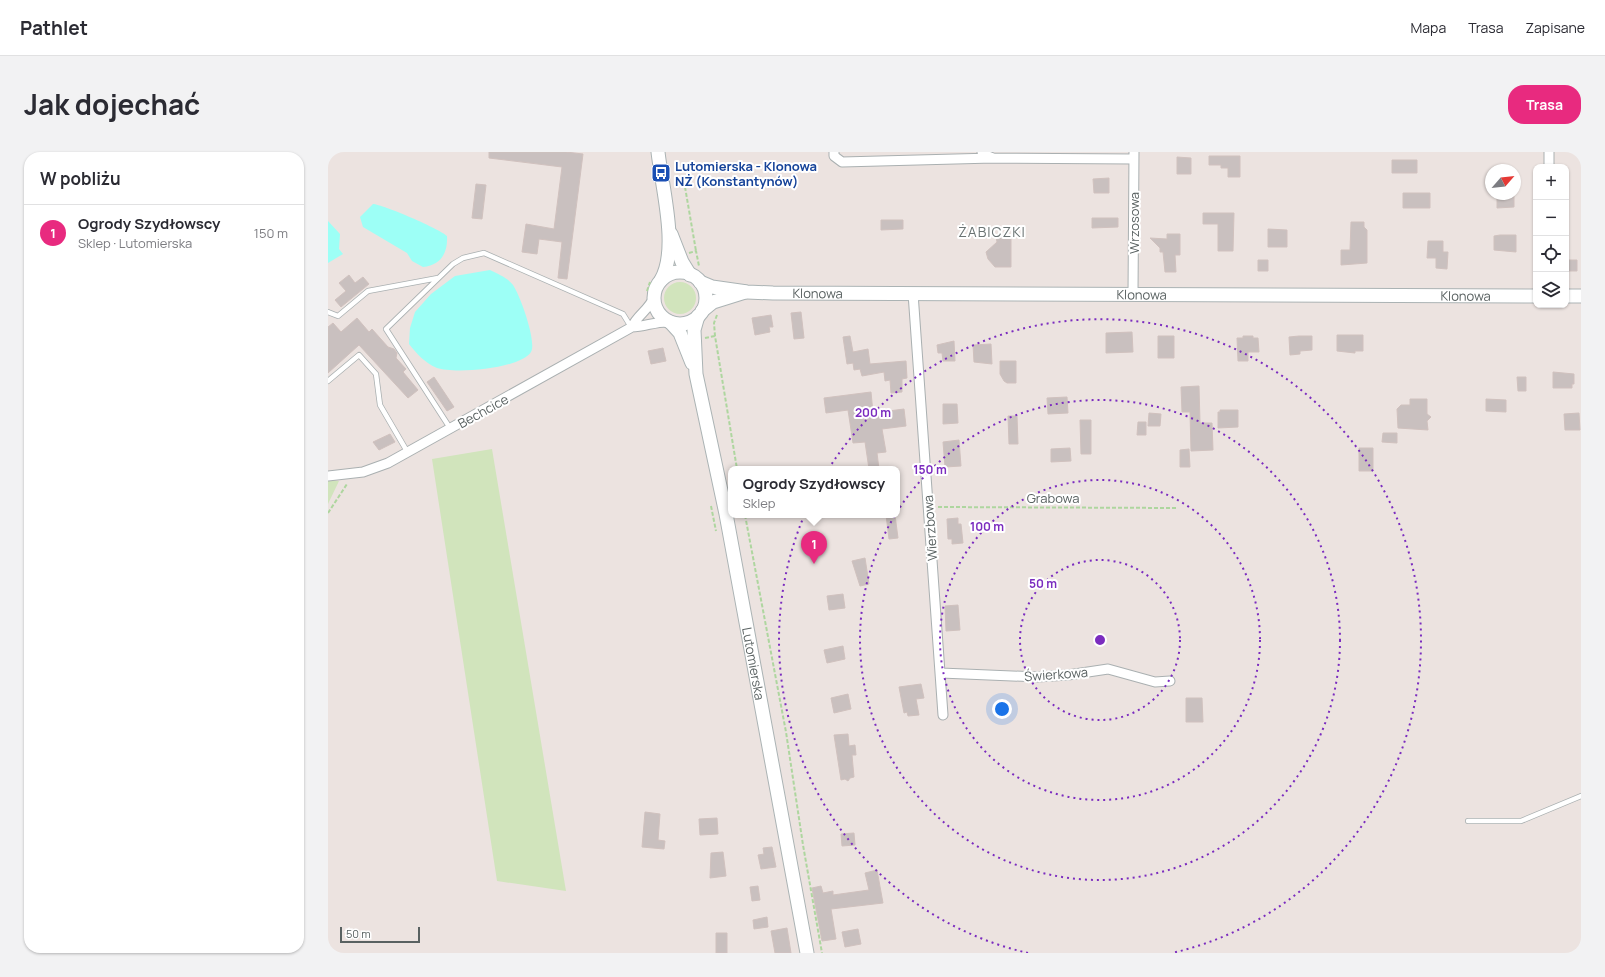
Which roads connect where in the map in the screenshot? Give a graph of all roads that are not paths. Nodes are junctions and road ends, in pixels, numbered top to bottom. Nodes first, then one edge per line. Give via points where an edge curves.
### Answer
1 (658, 152) edge
2 (834, 152) edge
3 (982, 152) edge
4 (1549, 152) edge
5 (1134, 155) edge
6 (993, 158) junction
7 (1549, 164) edge
8 (669, 228) junction
9 (697, 275) junction
10 (438, 278) junction
11 (661, 280) junction
12 (747, 292) junction
13 (913, 293) junction
14 (1133, 294) junction
15 (1533, 296) edge
16 (1569, 296) edge
17 (1581, 296) edge
18 (654, 297) junction
19 (328, 312) edge
20 (700, 314) junction
21 (670, 322) junction
22 (632, 327) junction
23 (696, 374) junction
24 (328, 381) edge
25 (451, 430) junction
26 (408, 453) junction
27 (328, 476) edge
28 (941, 673) junction
29 (1170, 681) dead end
30 (943, 715) dead end
31 (1581, 796) edge
32 (1468, 821) dead end
33 (807, 953) edge

1 - 8 main road
2 - 6 street via 834,156 842,162
3 - 6 street
4 - 7 street
5 - 6 street
5 - 14 street, Wrzosowa
8 - 9 main road via 682,262
8 - 11 main road via 667,267
9 - 11 main road via 678,273
9 - 12 main road, Klonowa via 712,287
9 - 20 main road via 706,300
10 - 19 lane via 368,291 338,316
10 - 22 lane via 463,258 484,253 623,314
10 - 25 lane via 386,329
11 - 18 main road
12 - 13 main road, Klonowa
12 - 20 main road, Klonowa via 713,302
13 - 14 main road, Klonowa
13 - 28 street, Wierzbowa
14 - 15 main road, Klonowa
16 - 17 main road
18 - 21 main road via 657,309 664,319
18 - 22 street, Bechcice via 652,304 635,320
20 - 21 main road via 694,320 682,324
20 - 23 main road, Lutomierska via 694,330
21 - 22 street, Bechcice
21 - 23 main road, Lutomierska via 680,333
22 - 25 street, Bechcice
23 - 33 main road, Lutomierska via 728,522
24 - 26 lane via 359,355 376,374 380,405
25 - 26 street, Bechcice
26 - 27 street, Bechcice via 375,469 350,475
28 - 29 street, Świerkowa via 1038,677 1108,669 1155,682
28 - 30 street, Wierzbowa
31 - 32 lane via 1521,820

